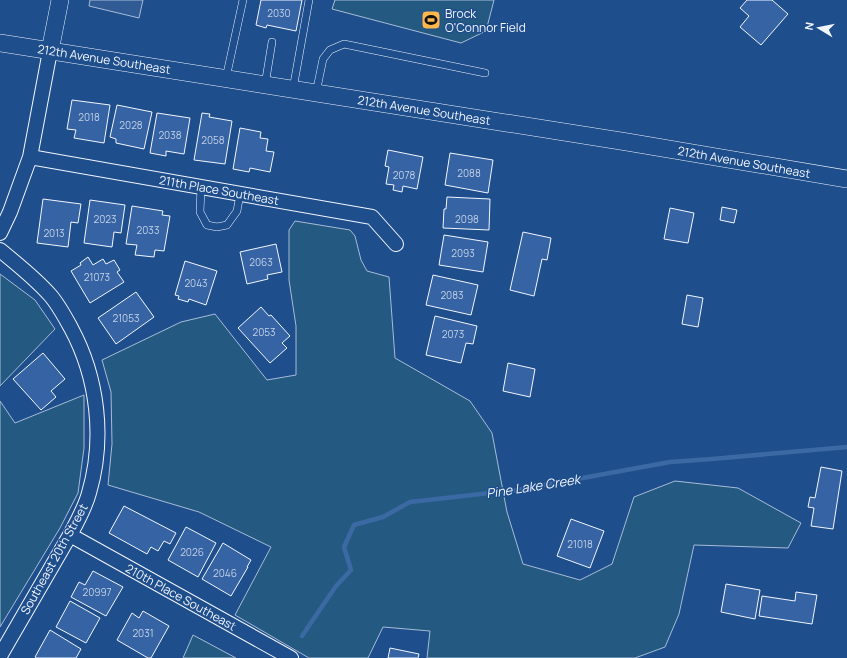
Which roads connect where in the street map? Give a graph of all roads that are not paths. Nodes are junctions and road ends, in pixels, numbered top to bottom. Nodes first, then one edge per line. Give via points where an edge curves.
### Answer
1 (60, 0) edge
2 (244, 0) edge
3 (309, 0) edge
4 (272, 42) dead end
5 (0, 43) edge
6 (50, 51) junction
7 (485, 73) dead end
8 (226, 78) junction
9 (265, 85) junction
10 (293, 89) junction
11 (316, 93) junction
12 (30, 156) junction
13 (847, 179) edge
14 (201, 187) junction
15 (240, 194) junction
16 (0, 233) edge
17 (396, 244) dead end
18 (0, 250) edge
19 (70, 535) junction
20 (0, 656) edge
21 (291, 658) edge

1 - 6 street
2 - 8 lane
3 - 10 lane
4 - 9 lane
5 - 6 street, 212th Avenue Southeast
6 - 8 street, 212th Avenue Southeast
6 - 12 street
7 - 11 lane via 344,44 330,50 323,59
8 - 9 street, 212th Avenue Southeast
9 - 10 street, 212th Avenue Southeast
10 - 11 street, 212th Avenue Southeast
11 - 13 street, 212th Avenue Southeast
12 - 14 street, 211th Place Southeast
12 - 16 street
14 - 15 street, 211th Place Southeast
14 - 15 lane via 200,212 207,225 217,227 227,225 237,211
15 - 17 street, 211th Place Southeast via 372,217
18 - 19 street, Southeast 20th Street via 50,295 78,340 89,371 94,393 97,450 89,495
19 - 20 street, Southeast 20th Street
19 - 21 street, 210th Place Southeast

